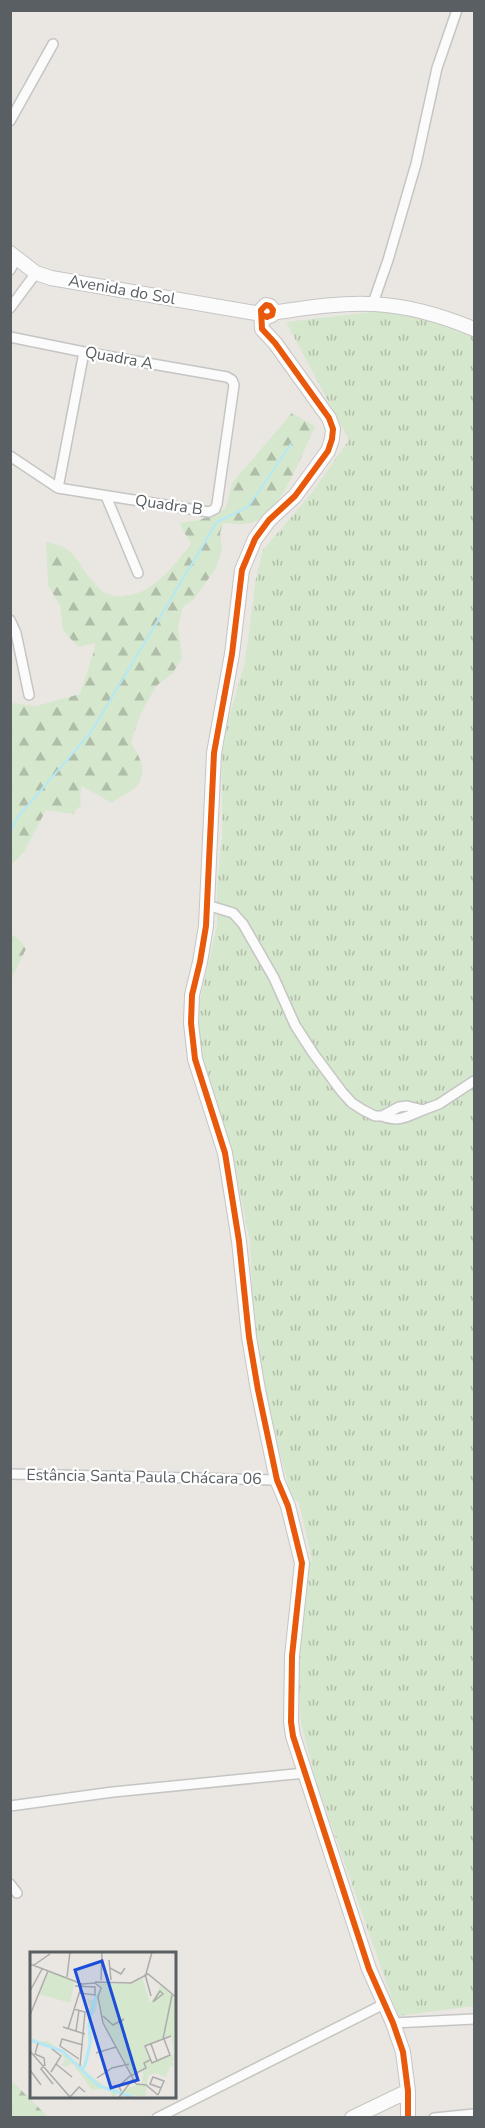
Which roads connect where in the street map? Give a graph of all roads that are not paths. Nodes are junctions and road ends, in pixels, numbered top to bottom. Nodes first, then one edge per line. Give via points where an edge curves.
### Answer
1 (457, 10) edge
2 (53, 44) dead end
3 (10, 121) edge
4 (12, 260) edge
5 (36, 273) junction
6 (373, 303) junction
7 (10, 308) edge
8 (267, 312) junction
9 (474, 329) edge
10 (10, 337) edge
11 (84, 352) junction
12 (227, 377) joint
13 (10, 456) edge
14 (58, 488) junction
15 (106, 496) junction
16 (138, 573) dead end
17 (10, 620) edge
18 (13, 637) edge
19 (29, 695) dead end
20 (207, 905) junction
21 (474, 1081) edge
22 (10, 1474) edge
23 (277, 1480) junction
24 (305, 1773) junction
25 (10, 1806) edge
26 (10, 1884) edge
27 (17, 1893) dead end
28 (383, 2001) junction
29 (474, 2019) edge
30 (393, 2023) junction
31 (408, 2091) junction
32 (474, 2114) edge
33 (157, 2118) edge
34 (352, 2118) edge
35 (408, 2118) edge
36 (434, 2118) edge

1 - 6 street via 437,68 416,164
2 - 3 street
4 - 5 street, Avenida do Sol
5 - 7 street
5 - 8 street, Avenida do Sol via 129,292
6 - 8 street, Avenida do Sol
6 - 9 street, Avenida do Sol via 419,310
8 - 20 street via 262,329 329,418 332,439 328,451 295,496 255,539 242,570 214,753
10 - 11 street, Quadra A
11 - 12 street, Quadra A
11 - 14 street
12 - 15 street, Quadra B via 234,385 214,509 209,512
13 - 14 street, Quadra B
14 - 15 street, Quadra B
15 - 16 street
17 - 18 street
18 - 19 street
20 - 21 street via 232,913 243,924 295,1025 352,1103 375,1116 407,1106 423,1110
20 - 23 street via 192,995 195,1059 225,1153 249,1337
22 - 23 street, Estância Santa Paula Chácara 06
23 - 24 street via 288,1506 302,1563 292,1656 291,1722
24 - 25 street
24 - 28 street
26 - 27 street
28 - 30 street
28 - 33 street
29 - 30 street
30 - 31 street via 403,2052
31 - 34 street
31 - 35 street
32 - 36 street

